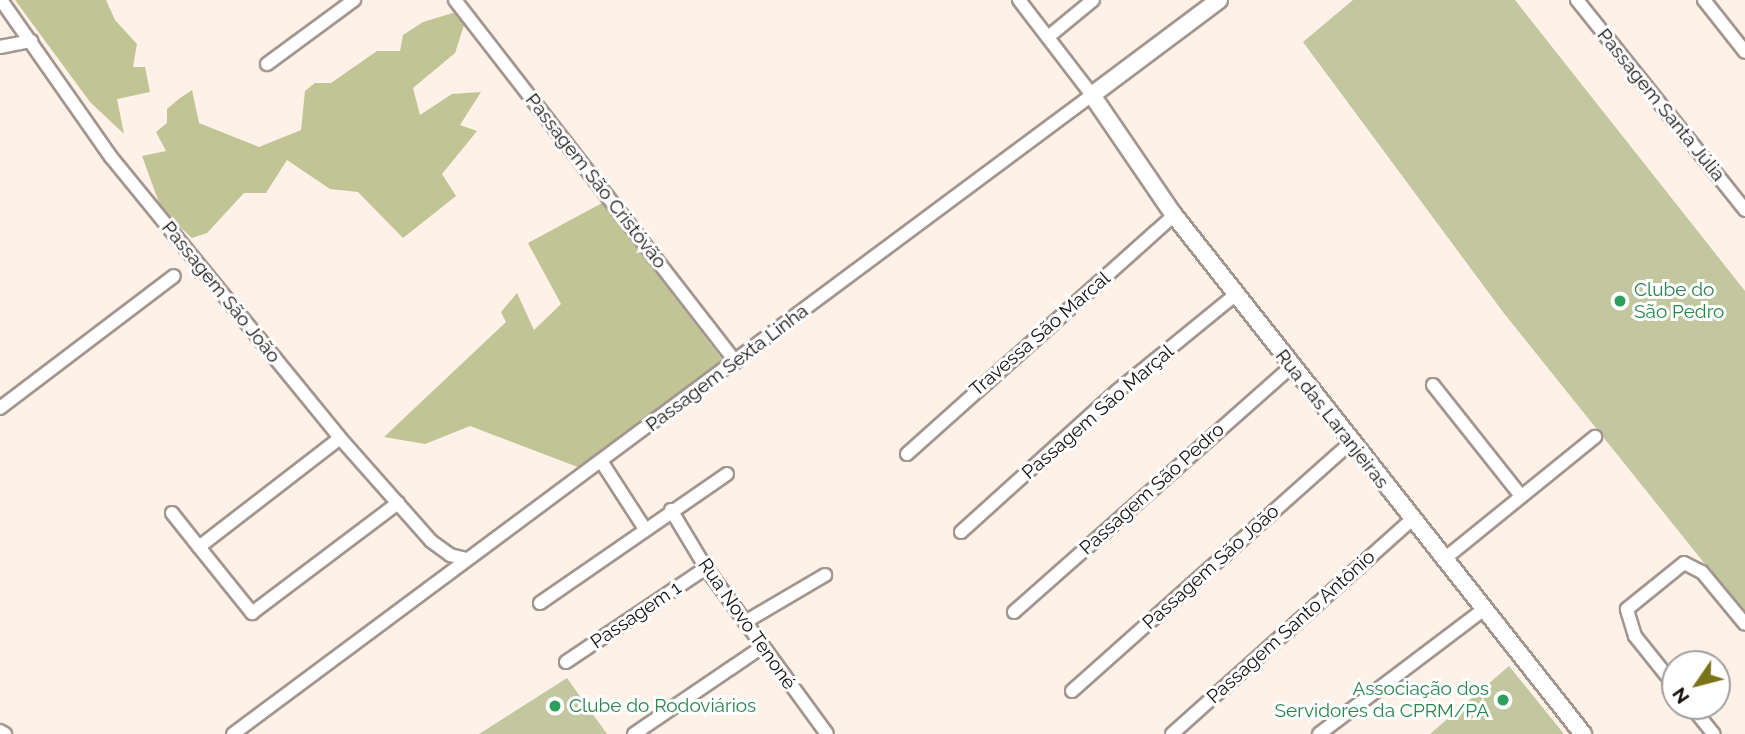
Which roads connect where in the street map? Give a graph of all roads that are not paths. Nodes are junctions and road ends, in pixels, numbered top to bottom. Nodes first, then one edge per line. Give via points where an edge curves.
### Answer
1 (1, 0) edge
2 (354, 0) edge
3 (455, 0) edge
4 (1019, 0) edge
5 (1093, 0) edge
6 (1219, 0) edge
7 (1577, 0) edge
8 (1704, 0) edge
9 (1048, 37) junction
10 (31, 41) junction
11 (0, 47) edge
12 (1745, 52) edge
13 (267, 64) dead end
14 (1092, 95) junction
15 (1745, 210) edge
16 (1174, 215) junction
17 (174, 276) dead end
18 (1237, 294) junction
19 (736, 362) junction
20 (1291, 367) junction
21 (1433, 385) dead end
22 (0, 408) edge
23 (1595, 437) dead end
24 (340, 438) junction
25 (1350, 443) junction
26 (907, 454) dead end
27 (601, 461) junction
28 (727, 474) dead end
29 (1521, 496) junction
30 (398, 503) junction
31 (671, 510) junction
32 (173, 513) dead end
33 (1411, 520) junction
34 (645, 529) junction
35 (961, 532) dead end
36 (199, 547) junction
37 (466, 559) junction
38 (1443, 560) junction
39 (706, 568) junction
40 (825, 575) dead end
41 (540, 603) dead end
42 (1483, 610) junction
43 (1014, 612) dead end
44 (745, 622) junction
45 (1745, 624) edge
46 (762, 647) junction
47 (566, 662) dead end
48 (1661, 669) edge
49 (1072, 691) dead end
50 (1702, 720) edge
51 (0, 731) edge
52 (821, 732) edge
53 (5, 734) edge
54 (233, 734) edge
55 (634, 734) edge
56 (1172, 734) edge
57 (1319, 734) edge
58 (1583, 734) edge
59 (1714, 734) edge

1 - 10 street, Passagem São João
2 - 13 street
3 - 19 street, Passagem São Cristóvão
4 - 9 street
5 - 9 street
6 - 14 street, Passagem Sexta Linha
7 - 15 street, Passagem Santa Júlia
8 - 12 street
9 - 14 street
10 - 11 street
10 - 24 street, Passagem São João via 111,157
14 - 16 street, Rua das Laranjeiras
14 - 19 street, Passagem Sexta Linha
16 - 18 street, Rua das Laranjeiras
16 - 26 street, Travessa São Marcal
17 - 22 street
18 - 20 street, Rua das Laranjeiras
18 - 35 street, Passagem São Marçal via 1116,392
19 - 27 street, Passagem Sexta Linha
20 - 25 street, Rua das Laranjeiras
20 - 43 street, Passagem São Pedro
21 - 29 street
23 - 29 street
24 - 30 street, Passagem São João
24 - 36 street
25 - 33 street, Rua das Laranjeiras
25 - 49 street, Passagem São João
27 - 34 street
27 - 37 street, Passagem Sexta Linha
28 - 31 street
29 - 38 street
30 - 36 street via 252,613
30 - 37 street, Passagem São João via 431,541 450,555
31 - 34 street
31 - 39 street, Rua Novo Tenoné
32 - 36 street
33 - 38 street, Rua das Laranjeiras
33 - 56 street, Passagem Santo Antônio
34 - 41 street
37 - 54 street, Passagem Sexta Linha
38 - 42 street, Rua das Laranjeiras
39 - 44 street, Rua Novo Tenoné
39 - 47 street, Passagem 1
40 - 44 street
42 - 57 street
42 - 58 street, Rua das Laranjeiras
44 - 46 street, Rua Novo Tenoné
45 - 48 street via 1702,572 1684,563 1625,614 1634,636
46 - 52 street, Rua Novo Tenoné
46 - 55 street
50 - 59 street
51 - 53 street

